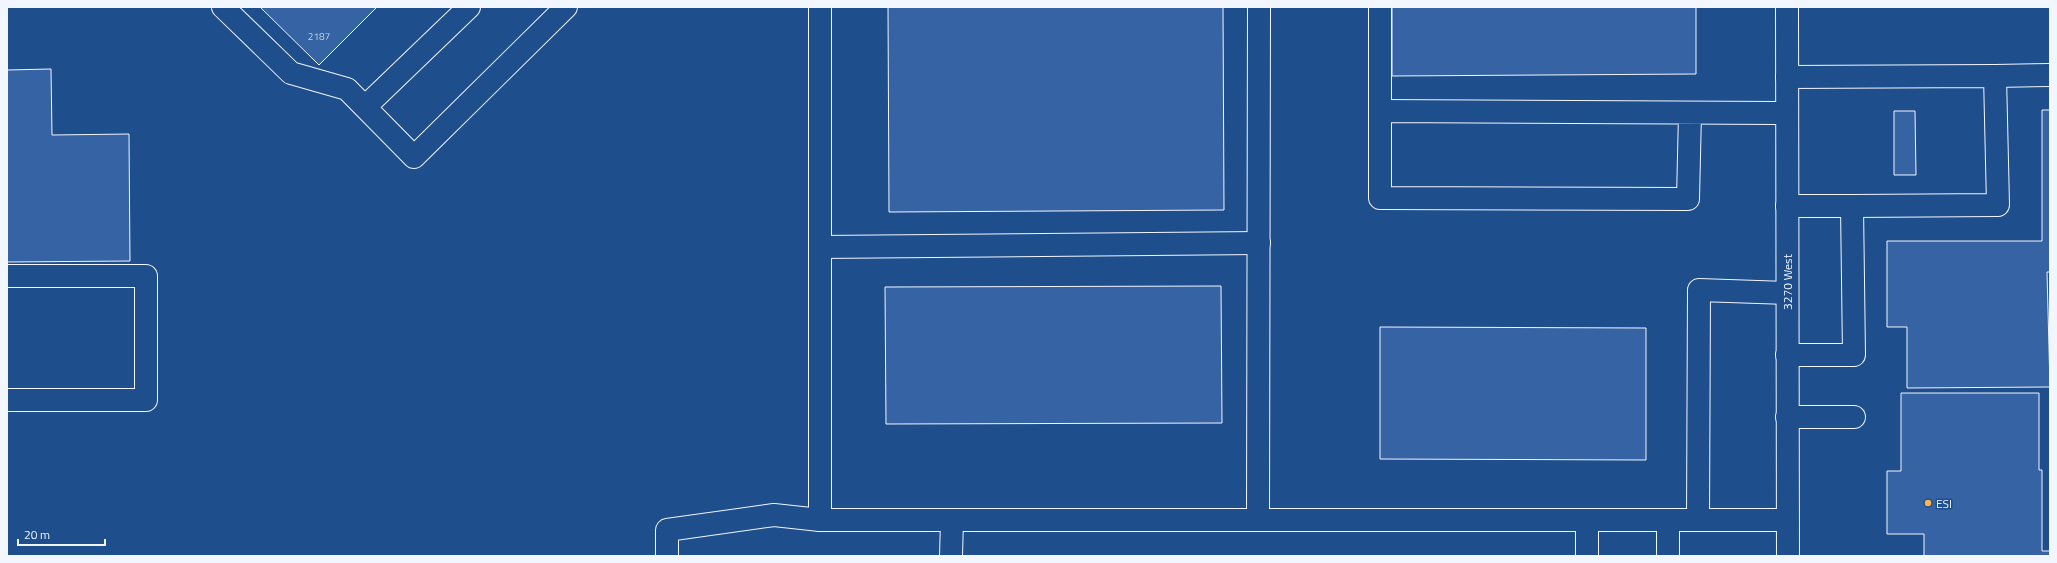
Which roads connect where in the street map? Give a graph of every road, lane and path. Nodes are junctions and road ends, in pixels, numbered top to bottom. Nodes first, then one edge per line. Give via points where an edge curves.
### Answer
1 (223, 7) edge
2 (469, 7) edge
3 (566, 7) edge
4 (820, 7) edge
5 (1259, 7) edge
6 (1380, 7) edge
7 (1787, 7) edge
8 (1995, 76) junction
9 (2050, 76) edge
10 (1787, 77) junction
11 (365, 107) junction
12 (1380, 111) junction
13 (1690, 112) junction
14 (1787, 114) junction
15 (1787, 206) junction
16 (1852, 206) junction
17 (1259, 244) junction
18 (820, 247) junction
19 (7, 276) edge
20 (1787, 293) junction
21 (1787, 355) junction
22 (7, 400) edge
23 (1788, 418) junction
24 (1854, 418) dead end
25 (820, 520) junction
26 (952, 520) junction
27 (1258, 520) junction
28 (1587, 520) junction
29 (1668, 520) junction
30 (1698, 520) junction
31 (1788, 520) junction
32 (667, 556) edge
33 (951, 556) edge
34 (1587, 556) edge
35 (1668, 556) edge
36 (1788, 556) edge

1 - 11 street via 291,73 347,89
2 - 11 street
3 - 11 street via 414,158
4 - 18 street
5 - 17 street
6 - 12 street
7 - 10 street, 3270 West
8 - 9 street
8 - 10 street
8 - 16 street via 1998,205
10 - 14 street, 3270 West
12 - 13 street
12 - 13 street via 1380,198 1688,200
13 - 14 street
14 - 15 street, 3270 West
15 - 16 street
15 - 20 street, 3270 West
16 - 21 street via 1854,355
17 - 18 street
17 - 27 street
18 - 25 street
19 - 22 street via 146,276 146,400
20 - 21 street, 3270 West
20 - 30 street via 1699,290
21 - 23 street, 3270 West
23 - 24 street
23 - 31 street, 3270 West
25 - 26 street
25 - 32 street via 774,515 667,530
26 - 27 street
26 - 33 street
27 - 28 street
28 - 29 street
28 - 34 street
29 - 30 street
29 - 35 street
30 - 31 street
31 - 36 street, 3270 West

